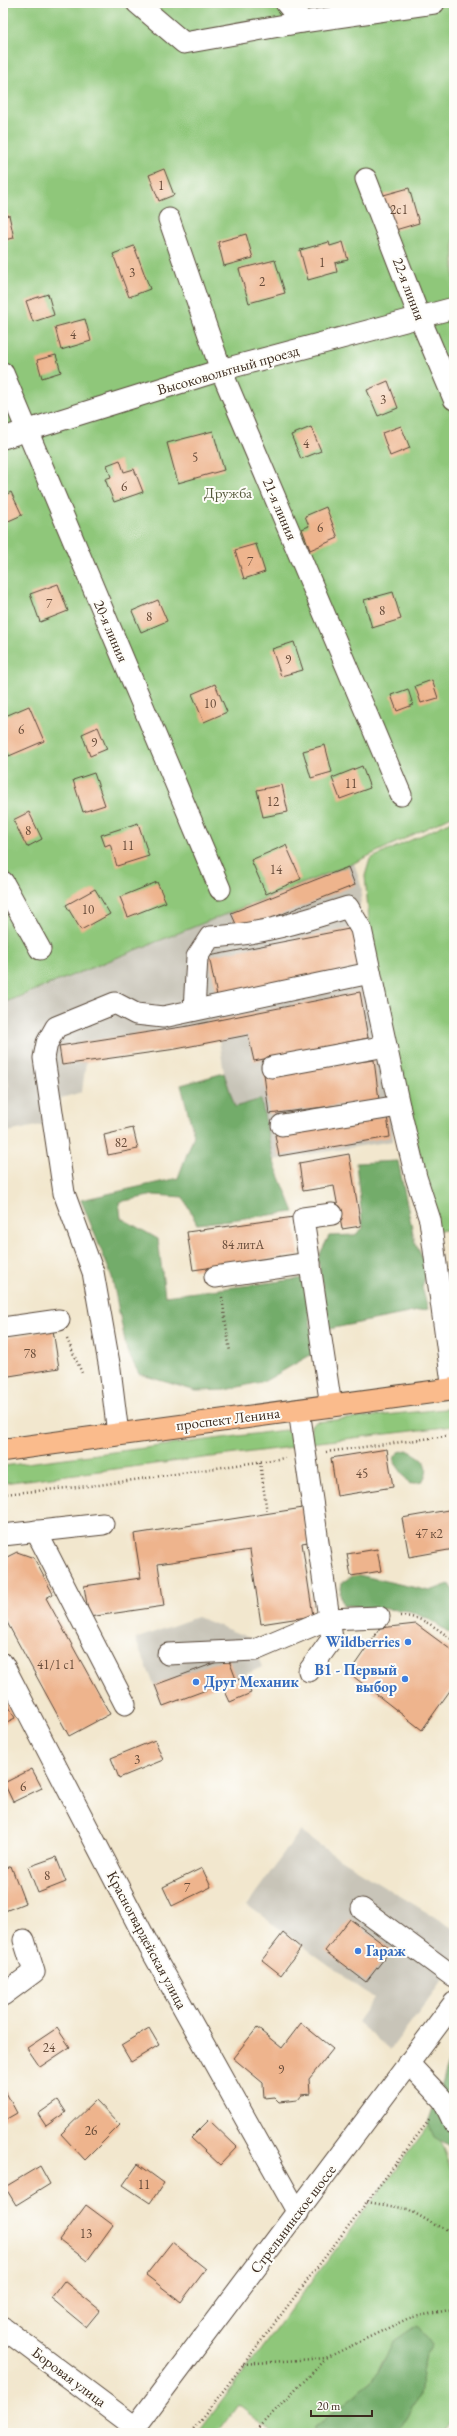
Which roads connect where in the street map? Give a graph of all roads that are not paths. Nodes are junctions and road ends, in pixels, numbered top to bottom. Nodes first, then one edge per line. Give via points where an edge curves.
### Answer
1 (137, 3) edge
2 (286, 3) edge
3 (434, 3) edge
4 (302, 22) junction
5 (366, 179) dead end
6 (169, 219) dead end
7 (454, 308) edge
8 (419, 316) junction
9 (221, 370) junction
10 (3, 373) edge
11 (454, 399) edge
12 (27, 432) junction
13 (3, 438) edge
14 (401, 795) dead end
15 (3, 882) edge
16 (220, 889) dead end
17 (40, 949) dead end
18 (370, 973) junction
19 (194, 1010) junction
20 (386, 1046) junction
21 (272, 1067) dead end
22 (399, 1106) junction
23 (282, 1125) dead end
24 (332, 1214) dead end
25 (310, 1263) junction
26 (217, 1277) road end
27 (59, 1320) road end
28 (3, 1328) edge
29 (453, 1390) edge
30 (331, 1406) junction
31 (299, 1410) junction
32 (118, 1434) junction
33 (3, 1450) edge
34 (103, 1524) dead end
35 (36, 1532) junction
36 (3, 1535) edge
37 (379, 1617) road end
38 (328, 1619) junction
39 (168, 1654) dead end
40 (3, 1664) edge
41 (309, 1671) dead end
42 (125, 1704) dead end
43 (362, 1910) dead end
44 (24, 1940) dead end
45 (454, 1977) edge
46 (3, 1995) edge
47 (454, 2003) edge
48 (408, 2063) junction
49 (454, 2123) edge
50 (298, 2213) junction
51 (3, 2328) edge
52 (133, 2430) edge

1 - 4 street via 184,43
2 - 4 street
3 - 4 street
5 - 8 street, 22-я линия
6 - 9 street, 21-я линия
7 - 8 street, Высоковольтный проезд
8 - 9 street, Высоковольтный проезд
8 - 11 street, 22-я линия
9 - 12 street, Высоковольтный проезд
9 - 14 street, 21-я линия
10 - 12 street, 20-я линия
12 - 13 street, Высоковольтный проезд
12 - 16 street, 20-я линия
15 - 17 street
18 - 19 street
18 - 19 street via 361,929 348,907 283,928 242,936 210,937 197,957
18 - 20 street
19 - 32 street via 163,1017 136,1014 114,1003 56,1027 47,1043 44,1058 64,1193 93,1272 110,1369
20 - 21 street
20 - 22 street
22 - 23 street
22 - 29 street via 430,1220
24 - 25 street via 303,1218
25 - 26 street
25 - 30 street
27 - 28 street
29 - 30 main road, проспект Ленина
30 - 31 main road, проспект Ленина
31 - 32 main road, проспект Ленина
31 - 38 street
32 - 33 main road, проспект Ленина
34 - 35 street
35 - 36 street
35 - 42 street
37 - 38 street
38 - 39 street via 255,1650
38 - 41 street via 332,1639
40 - 50 street, Красногвардейская улица via 150,1948
43 - 45 street
44 - 46 street via 34,1972
47 - 48 street, Стрельнинское шоссе
48 - 49 street via 443,2100
48 - 50 street, Стрельнинское шоссе
50 - 52 street, Стрельнинское шоссе
51 - 52 street, Боровая улица

